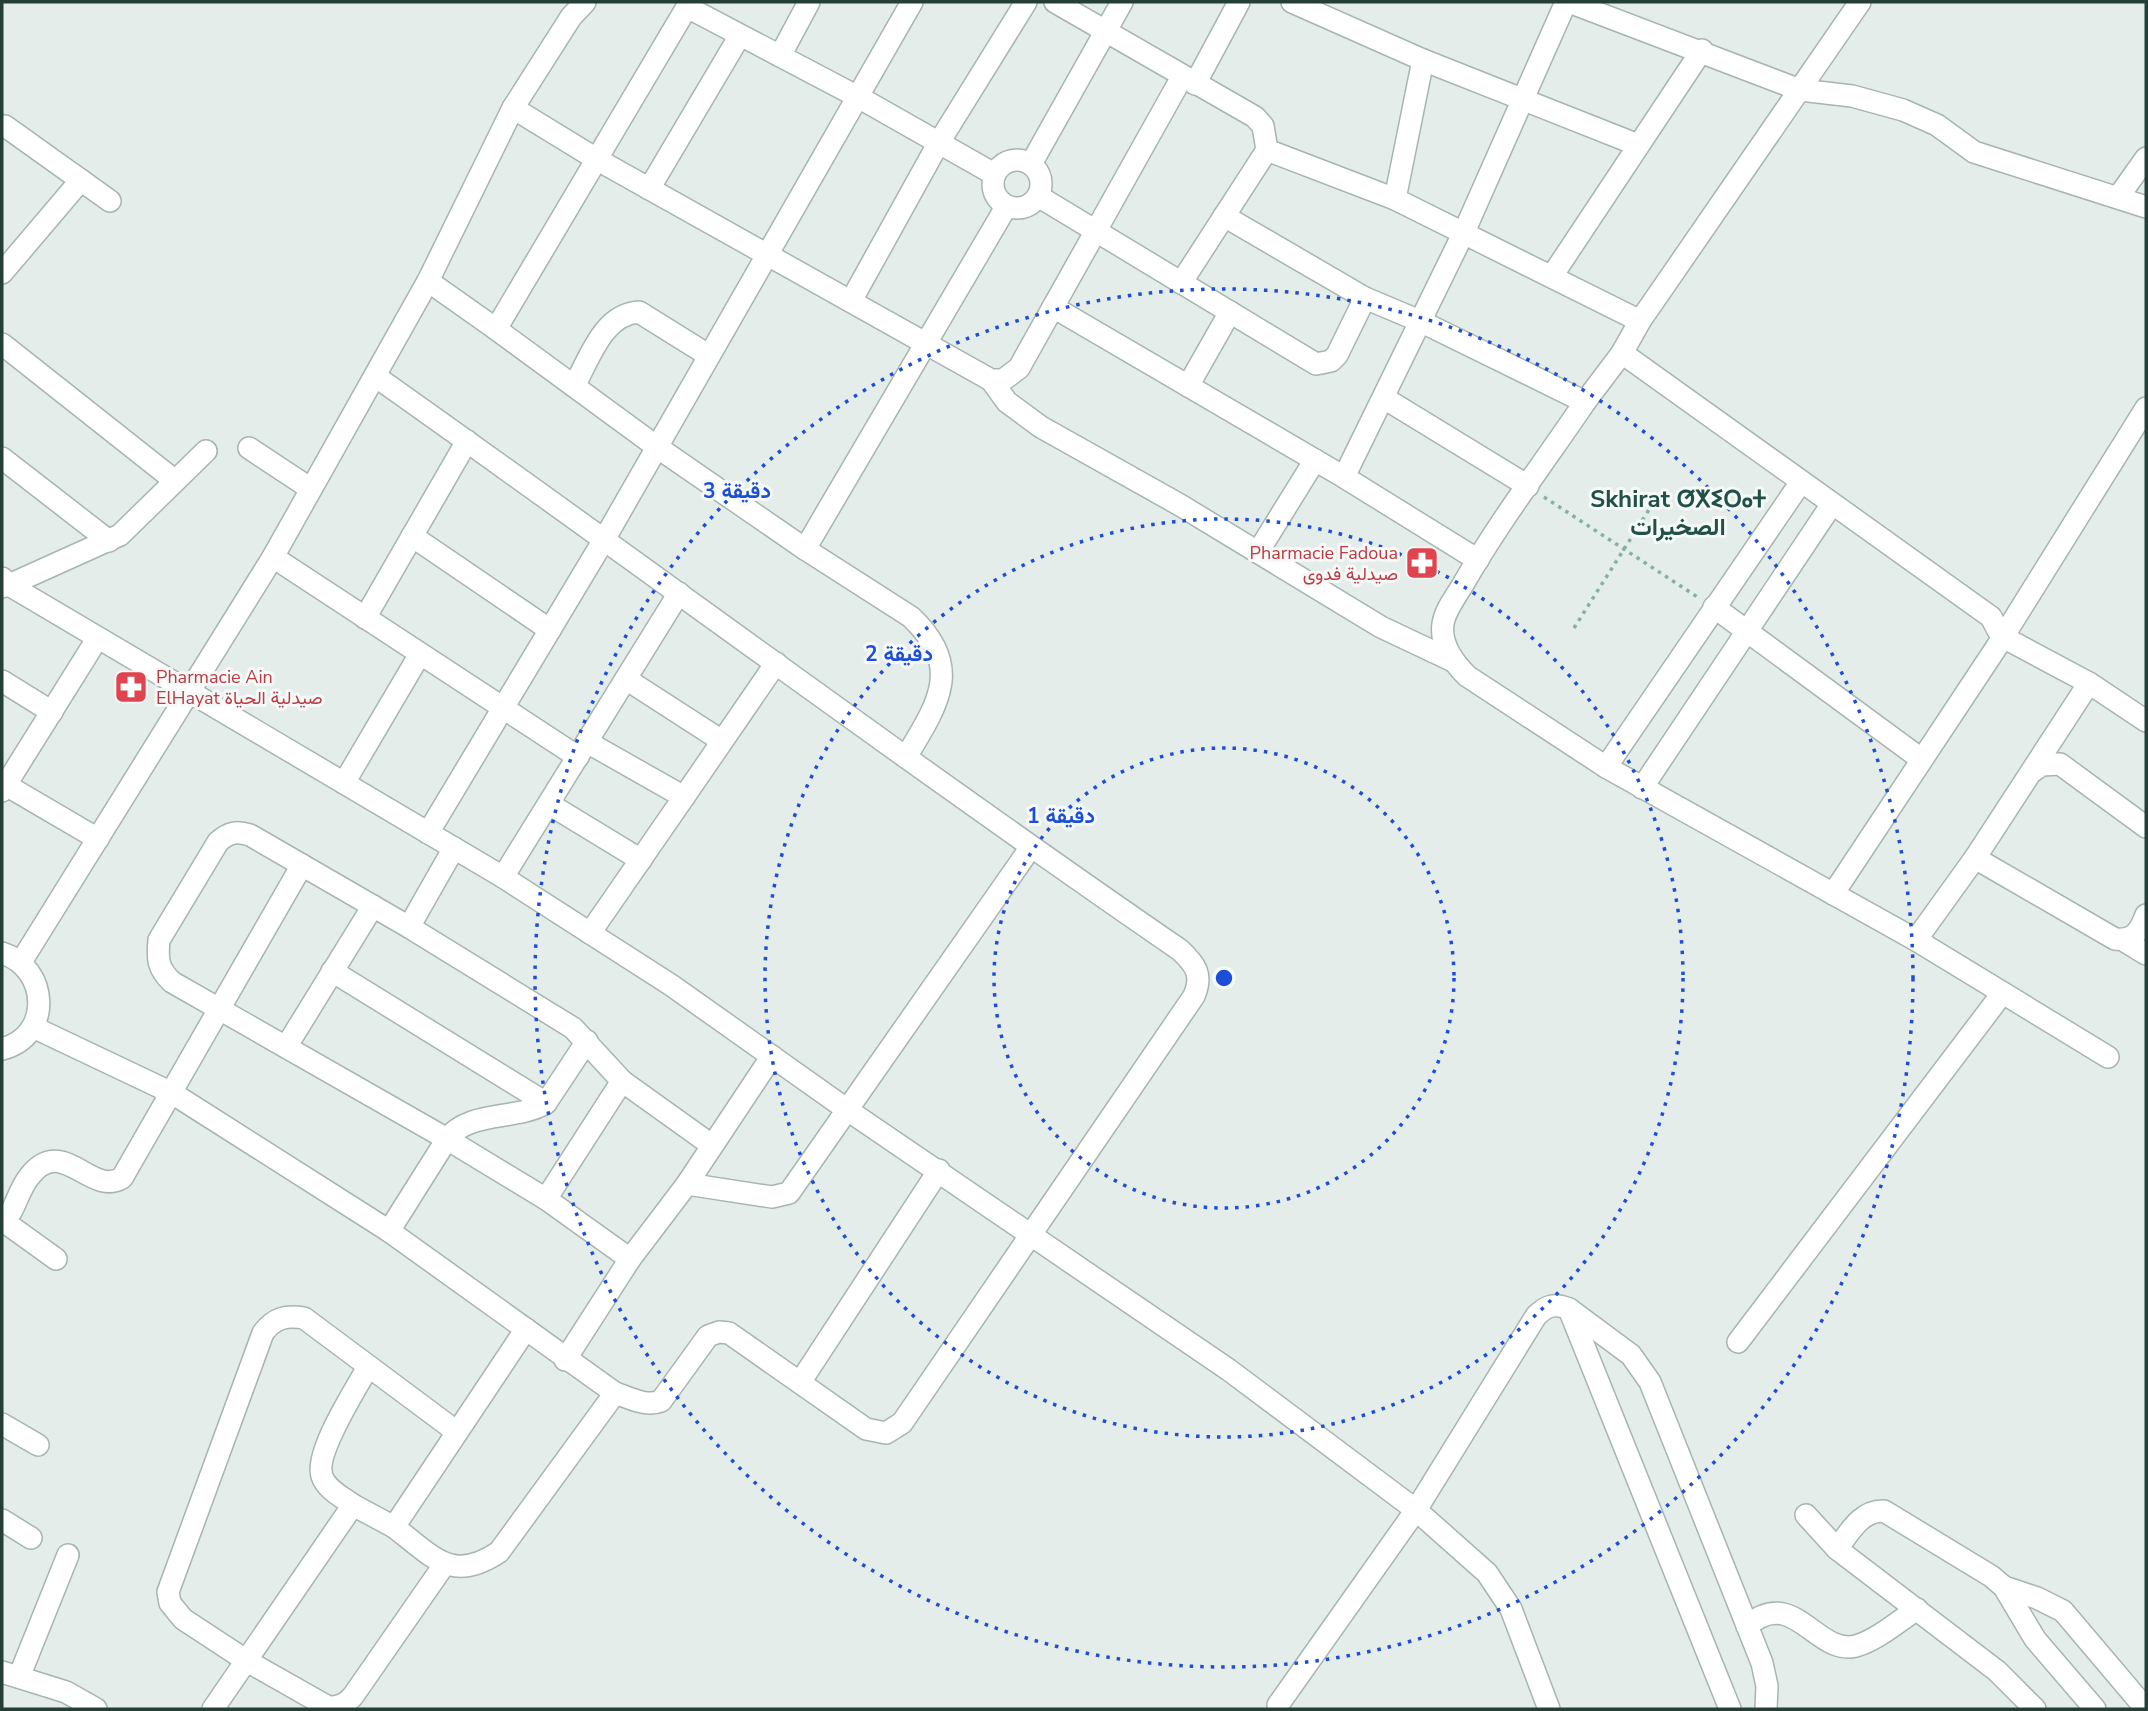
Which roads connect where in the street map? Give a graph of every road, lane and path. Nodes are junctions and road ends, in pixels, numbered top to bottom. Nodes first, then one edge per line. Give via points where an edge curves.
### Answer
1 (585, 2) edge
2 (809, 2) edge
3 (912, 2) edge
4 (1026, 2) edge
5 (1055, 2) edge
6 (1122, 2) edge
7 (1239, 2) edge
8 (1292, 2) edge
9 (1568, 2) edge
10 (1860, 2) edge
11 (689, 5) edge
12 (1105, 31) junction
13 (739, 37) junction
14 (1702, 50) junction
15 (780, 56) junction
16 (1423, 60) junction
17 (1188, 81) junction
18 (1800, 90) junction
19 (860, 98) junction
20 (1522, 99) junction
21 (513, 108) junction
22 (5, 126) dead end
23 (938, 144) junction
24 (1638, 145) junction
25 (1267, 150) junction
26 (2146, 158) edge
27 (598, 160) junction
28 (1031, 164) junction
29 (994, 174) junction
30 (81, 180) junction
31 (649, 189) junction
32 (1038, 196) junction
33 (2119, 196) junction
34 (1395, 199) junction
35 (110, 201) dead end
36 (1006, 207) junction
37 (2146, 207) edge
38 (1224, 216) junction
39 (1094, 232) junction
40 (1464, 232) junction
41 (766, 253) junction
42 (2, 273) edge
43 (1552, 276) junction
44 (428, 281) junction
45 (1181, 282) junction
46 (1365, 298) junction
47 (851, 301) junction
48 (1053, 307) junction
49 (1230, 312) junction
50 (1640, 321) junction
51 (1422, 322) junction
52 (496, 329) junction
53 (2, 344) edge
54 (928, 344) junction
55 (1622, 353) junction
56 (708, 355) junction
57 (375, 376) junction
58 (991, 380) junction
59 (574, 386) junction
60 (1188, 386) junction
61 (1384, 398) junction
62 (1585, 402) junction
63 (2146, 408) edge
64 (467, 441) junction
65 (657, 447) junction
66 (249, 448) dead end
67 (205, 451) dead end
68 (2, 458) edge
69 (1315, 460) junction
70 (1344, 477) junction
71 (174, 480) junction
72 (1801, 482) junction
73 (1528, 486) junction
74 (310, 489) junction
75 (1832, 504) junction
76 (1651, 505) dead end
77 (412, 536) junction
78 (606, 538) junction
79 (109, 541) junction
80 (805, 549) junction
81 (1623, 550) junction
82 (1258, 552) junction
83 (272, 557) junction
84 (1478, 560) junction
85 (4, 583) edge
86 (679, 593) junction
87 (1714, 607) junction
88 (365, 618) junction
89 (1574, 628) dead end
90 (550, 630) junction
91 (1748, 631) junction
92 (2001, 636) junction
93 (97, 639) junction
94 (420, 654) junction
95 (1453, 662) junction
96 (776, 663) junction
97 (626, 679) junction
98 (2, 681) edge
99 (2089, 684) junction
100 (188, 693) junction
101 (502, 709) junction
102 (52, 712) junction
103 (2146, 721) edge
104 (722, 741) junction
105 (583, 750) junction
106 (906, 757) junction
107 (1921, 759) junction
108 (1606, 767) junction
109 (2033, 771) junction
110 (5, 781) edge
111 (344, 783) junction
112 (1642, 788) junction
113 (684, 797) junction
114 (549, 804) junction
115 (2146, 827) edge
116 (428, 832) junction
117 (98, 839) junction
118 (1031, 847) junction
119 (454, 848) junction
120 (1975, 858) junction
121 (641, 860) junction
122 (302, 864) junction
123 (503, 877) junction
124 (1833, 894) junction
125 (373, 906) junction
126 (2146, 915) edge
127 (409, 927) junction
128 (590, 933) junction
129 (1916, 940) junction
130 (2123, 940) junction
131 (2, 953) edge
132 (2146, 954) edge
133 (21, 962) junction
134 (332, 971) junction
135 (2001, 995) junction
136 (218, 1009) junction
137 (33, 1027) junction
138 (587, 1041) junction
139 (286, 1047) junction
140 (2, 1049) edge
141 (772, 1055) junction
142 (2108, 1057) dead end
143 (622, 1081) junction
144 (172, 1093) junction
145 (547, 1103) junction
146 (849, 1111) junction
147 (447, 1139) junction
148 (710, 1144) junction
149 (939, 1170) junction
150 (687, 1184) junction
151 (546, 1199) junction
152 (5, 1218) edge
153 (388, 1231) junction
154 (1032, 1233) junction
155 (56, 1259) dead end
156 (630, 1259) junction
157 (1569, 1309) junction
158 (526, 1329) junction
159 (1738, 1342) dead end
160 (565, 1360) junction
161 (368, 1367) junction
162 (801, 1381) junction
163 (615, 1393) junction
164 (2, 1424) edge
165 (457, 1432) junction
166 (38, 1444) dead end
167 (353, 1505) junction
168 (1416, 1510) junction
169 (1807, 1515) dead end
170 (2, 1520) edge
171 (394, 1527) junction
172 (31, 1538) dead end
173 (1837, 1549) junction
174 (68, 1555) dead end
175 (444, 1565) junction
176 (2004, 1587) junction
177 (1917, 1609) junction
178 (1747, 1626) junction
179 (247, 1661) junction
180 (10, 1674) edge
181 (1278, 1705) dead end
182 (96, 1709) edge
183 (213, 1709) edge
184 (1549, 1709) edge
185 (1730, 1709) edge
186 (1766, 1709) edge
187 (2035, 1709) edge
188 (2095, 1709) edge
189 (2146, 1709) edge

1 - 21 street via 557,36
2 - 15 street
3 - 19 street
4 - 23 street
5 - 12 street
6 - 12 street
7 - 17 street
8 - 16 street
9 - 14 street
9 - 20 street
10 - 18 street
11 - 13 street
11 - 27 street
12 - 17 street
12 - 28 street
13 - 15 street
13 - 31 street
14 - 18 street
14 - 24 street
15 - 19 street
16 - 20 street
16 - 34 street
17 - 25 street via 1255,117 1263,126
17 - 39 street
18 - 33 street via 1852,96 1903,110 1937,125 1974,152
18 - 50 street
19 - 23 street
19 - 41 street
20 - 24 street
20 - 40 street
21 - 27 street
21 - 44 street
22 - 30 street
23 - 29 street
23 - 47 street
24 - 43 street
25 - 34 street
25 - 38 street
26 - 33 street
27 - 31 street
27 - 52 street
28 - 29 street via 1010,160
28 - 32 street via 1041,179
29 - 36 street via 993,187
30 - 35 street
30 - 42 street
31 - 41 street
32 - 36 street via 1024,208
32 - 39 street
33 - 37 street
34 - 40 street
36 - 54 street
38 - 45 street
38 - 46 street
39 - 45 street
39 - 48 street
40 - 43 street
40 - 51 street
41 - 47 street
41 - 56 street
43 - 50 street
44 - 52 street
44 - 57 street
45 - 49 street
46 - 49 street via 1337,355 1316,364
46 - 51 street
47 - 54 street
48 - 58 street via 1019,368 1003,380
48 - 60 street
49 - 60 street
50 - 55 street
51 - 61 street
51 - 62 street
52 - 59 street
53 - 71 street
54 - 58 street
54 - 80 street
55 - 62 street
55 - 72 street
56 - 59 street via 639,313 627,313 607,327
56 - 65 street
57 - 64 street
57 - 74 street
58 - 82 street via 1007,402 1041,427 1109,462
59 - 65 street
60 - 69 street
61 - 70 street
61 - 73 street
62 - 73 street
63 - 92 street
64 - 77 street
64 - 78 street
65 - 78 street
65 - 80 street
66 - 74 street
67 - 71 street
68 - 79 street
69 - 70 street
69 - 82 street
70 - 84 street
71 - 79 street
72 - 75 street
72 - 87 street
73 - 81 path
73 - 84 street
74 - 83 street
75 - 91 street
75 - 92 street via 1991,617
76 - 81 path
77 - 88 street
77 - 90 street
78 - 86 street
78 - 90 street
79 - 85 street
80 - 106 street via 911,617 937,651 943,668 941,690 933,713
81 - 87 path
81 - 89 path
82 - 95 street via 1381,627
83 - 88 street
83 - 100 street
84 - 95 street via 1443,625
85 - 93 street
86 - 96 street
86 - 97 street
87 - 91 street
87 - 108 street
88 - 94 street
90 - 101 street
91 - 107 street
91 - 112 street
92 - 99 street
92 - 107 street
93 - 100 street
93 - 102 street
94 - 101 street
94 - 111 street
95 - 108 street via 1467,676
96 - 104 street
96 - 106 street
97 - 104 street
97 - 105 street
98 - 102 street
99 - 103 street
99 - 109 street
100 - 111 street
100 - 117 street
101 - 105 street
101 - 116 street
102 - 110 street
104 - 113 street
105 - 113 street
105 - 114 street
106 - 118 street
107 - 124 street
108 - 112 street
109 - 115 street via 2042,765 2060,764
109 - 120 street
110 - 117 street
111 - 116 street
112 - 124 street
113 - 121 street
114 - 121 street
114 - 123 street
116 - 119 street
117 - 133 street
118 - 146 street
118 - 154 street via 1180,950 1199,972 1200,982
119 - 123 street
119 - 127 street
120 - 129 street
120 - 130 street
121 - 128 street
122 - 125 street
122 - 136 street
122 - 136 street via 250,835 226,835 159,940 161,972
123 - 128 street
124 - 129 street
125 - 127 street
125 - 134 street
126 - 130 street via 2140,930
127 - 138 street
128 - 141 street
129 - 135 street
130 - 132 street
131 - 133 street
133 - 137 street via 39,992
134 - 139 street
134 - 145 street
135 - 142 street
135 - 159 street
136 - 139 street
136 - 144 street
137 - 140 street
137 - 144 street
138 - 143 street
138 - 145 street
139 - 147 street
141 - 146 street
141 - 148 street
143 - 148 street
143 - 151 street
144 - 152 street via 122,1178 104,1183 65,1162 53,1161 29,1177
144 - 153 street
145 - 147 street via 519,1114 465,1123
146 - 149 street
146 - 150 street via 789,1193 772,1198
147 - 151 street
147 - 153 street
148 - 150 street
149 - 154 street
149 - 162 street
150 - 156 street
151 - 156 street
152 - 155 street
153 - 158 street
154 - 162 street via 895,1429 886,1433 866,1429
154 - 168 street via 1229,1370
156 - 160 street
157 - 168 street via 1557,1304 1536,1316
157 - 178 street via 1631,1355 1643,1370
157 - 185 street
158 - 160 street
158 - 165 street
160 - 163 street
161 - 165 street
161 - 167 street via 324,1449 320,1468 328,1486
161 - 179 street via 304,1318 278,1319 263,1333 169,1592 174,1612
162 - 163 street via 729,1333 719,1332 708,1336 661,1401 643,1403
163 - 175 street via 499,1552 470,1567
164 - 166 street
165 - 171 street
167 - 171 street
167 - 179 street
168 - 181 street
168 - 184 street via 1497,1587 1511,1609
169 - 173 street
170 - 172 street
171 - 175 street
173 - 176 street via 1860,1520 1884,1511
173 - 177 street
174 - 180 street
175 - 179 street via 346,1703 328,1707
176 - 188 street via 2035,1639
176 - 189 street via 2063,1611
177 - 178 street via 1855,1646 1843,1646 1783,1613 1757,1617
177 - 187 street via 1997,1671
178 - 186 street via 1767,1686
179 - 183 street
180 - 182 street via 65,1692

